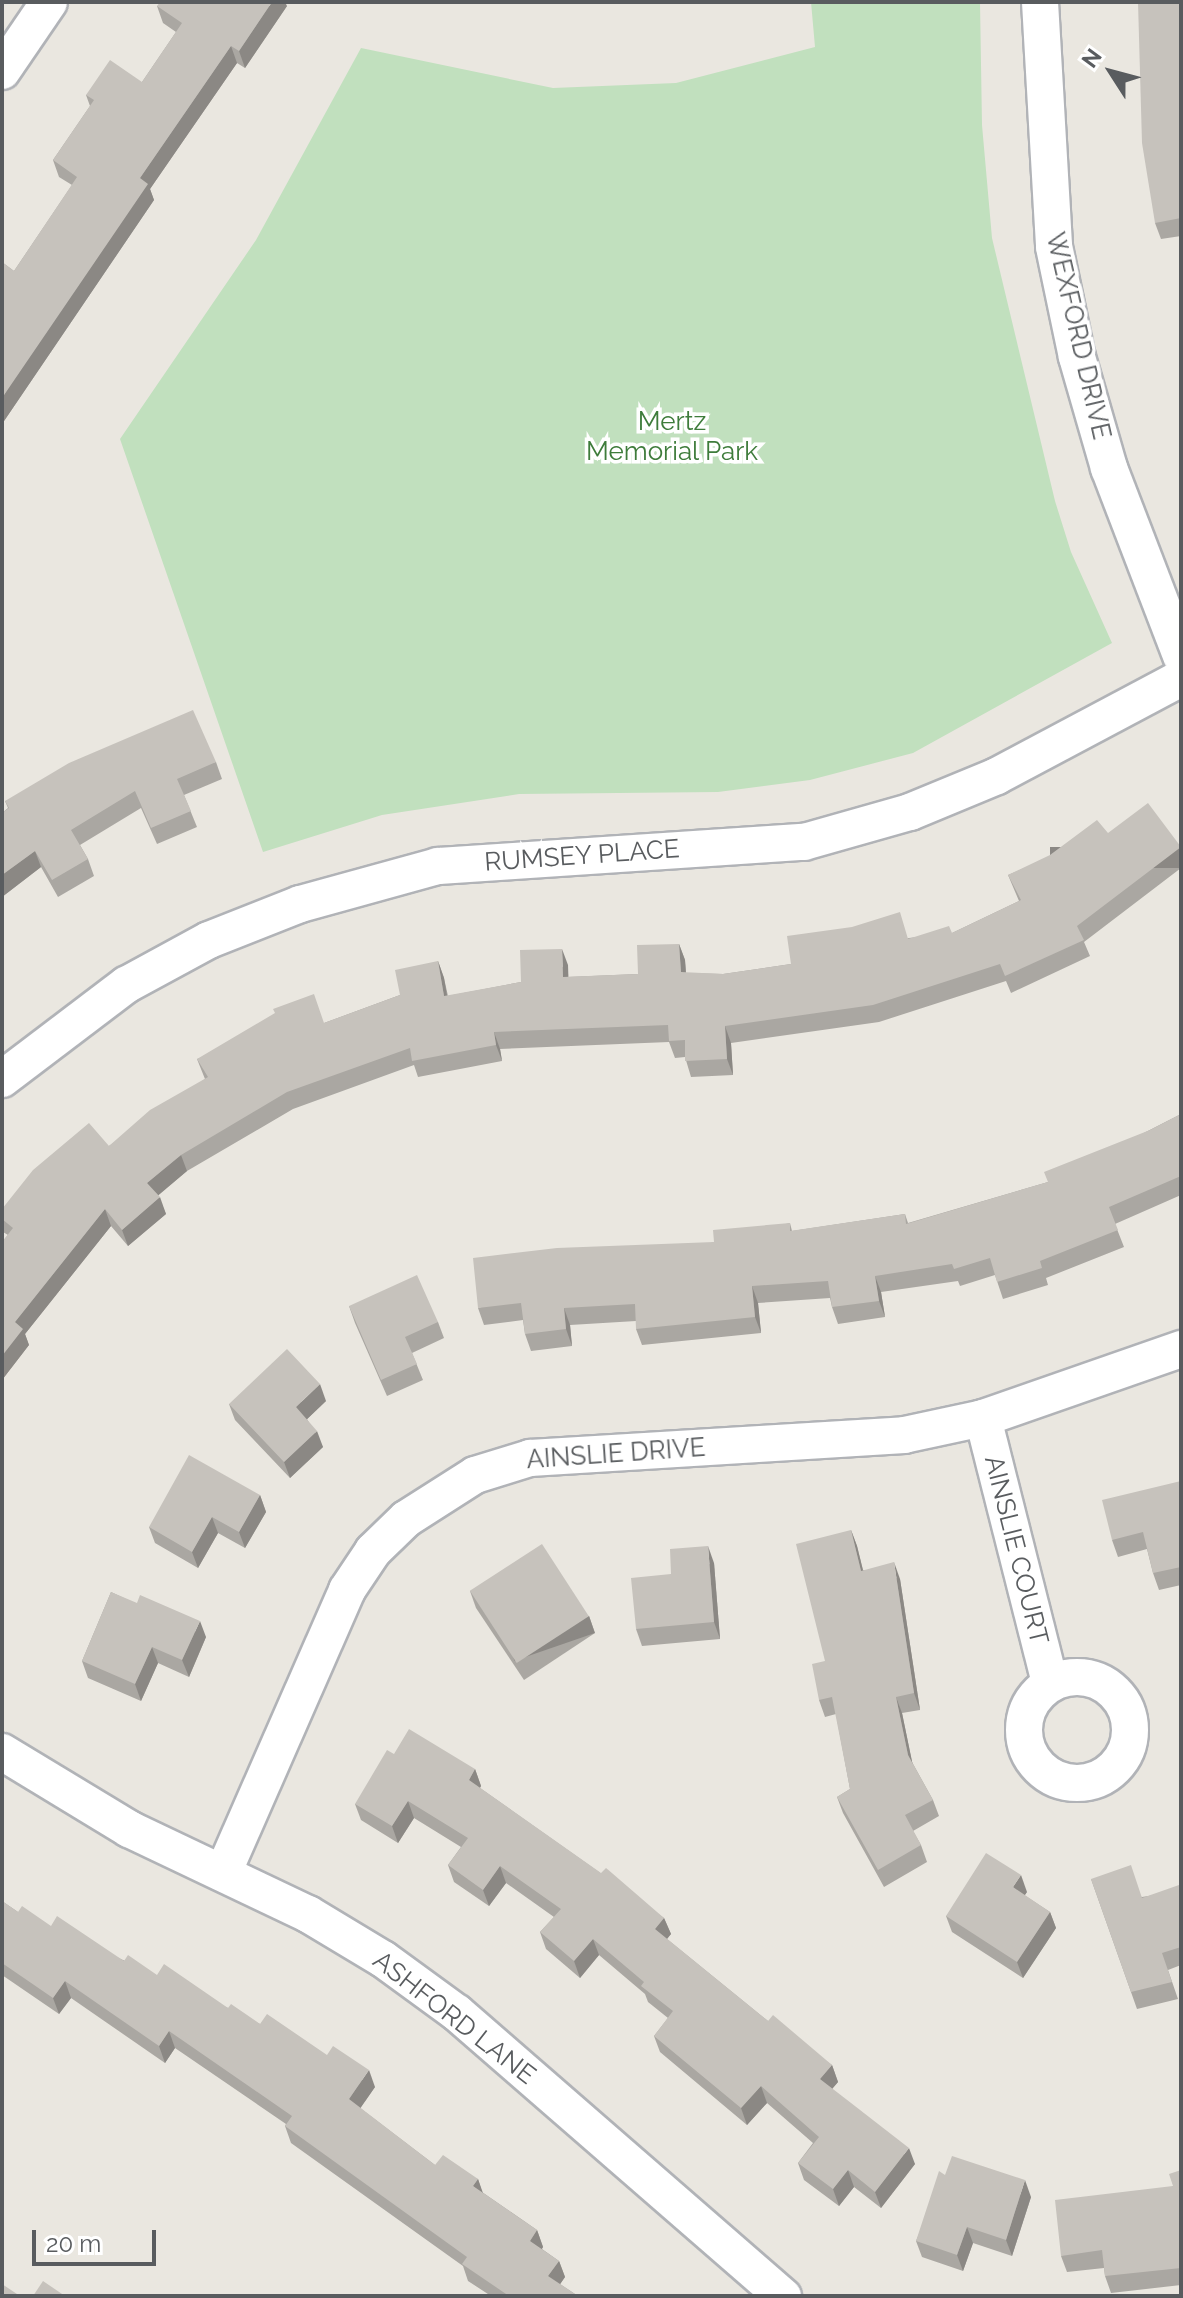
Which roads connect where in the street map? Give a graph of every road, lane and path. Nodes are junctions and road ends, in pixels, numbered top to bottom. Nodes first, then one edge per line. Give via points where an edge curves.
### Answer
1 (49, 2) edge
2 (1040, 2) edge
3 (2, 71) edge
4 (1181, 656) edge
5 (1181, 678) edge
6 (2, 1079) edge
7 (1181, 1349) edge
8 (983, 1418) junction
9 (1050, 1683) dead end
10 (2, 1752) edge
11 (223, 1873) junction
12 (783, 2296) edge

1 - 3 street
2 - 4 street, WEXFORD DRIVE via 1054,247 1077,357 1109,468
5 - 6 street, RUMSEY PLACE via 997,776 910,812 804,842 438,866 300,904 209,940 126,985
7 - 8 street, AINSLIE DRIVE
8 - 9 street, AINSLIE COURT
8 - 11 street, AINSLIE DRIVE via 904,1435 530,1458 475,1475 442,1493 395,1530 347,1590
10 - 11 street, ASHFORD LANE via 129,1829
11 - 12 street, ASHFORD LANE via 345,1936 457,2013

